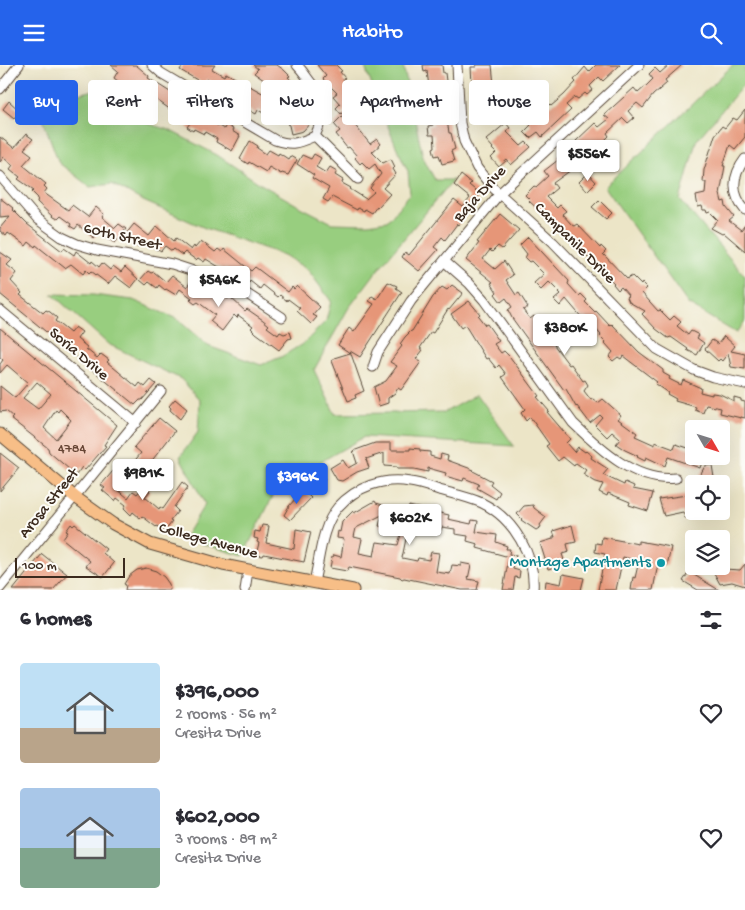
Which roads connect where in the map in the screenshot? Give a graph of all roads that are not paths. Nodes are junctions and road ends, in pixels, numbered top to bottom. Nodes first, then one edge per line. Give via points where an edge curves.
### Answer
1 (20, 65) edge
2 (152, 65) edge
3 (297, 65) edge
4 (457, 65) edge
5 (639, 65) edge
6 (0, 89) edge
7 (315, 136) junction
8 (745, 159) edge
9 (0, 176) edge
10 (358, 179) dead end
11 (500, 193) junction
12 (745, 210) edge
13 (444, 261) junction
14 (0, 310) edge
15 (282, 317) dead end
16 (373, 367) dead end
17 (745, 384) edge
18 (161, 391) dead end
19 (136, 423) junction
20 (0, 435) edge
21 (676, 478) dead end
22 (75, 497) junction
23 (248, 571) junction
24 (314, 582) junction
25 (0, 588) edge
26 (244, 590) edge
27 (353, 590) edge
28 (533, 590) edge

1 - 6 street
2 - 7 street via 275,140 299,143
3 - 7 street via 323,104 322,121
4 - 11 street, Campanile Drive via 464,141 477,168
5 - 11 street, Baja Drive
7 - 10 street
8 - 12 street via 735,175 734,190
9 - 15 street, 60th Street via 37,219 62,237 97,251 172,264 221,280
11 - 13 street, Baja Drive
11 - 17 street, Campanile Drive via 553,242 657,349 694,370
13 - 16 street, Baja Drive via 411,301 378,352
13 - 21 street via 484,300 573,423 590,439 638,473 660,479
14 - 19 street, Soria Drive
18 - 19 street, Arosa Street
19 - 22 street, Arosa Street
20 - 22 main road, College Avenue
22 - 23 main road, College Avenue via 113,524 150,544
22 - 25 street, Arosa Street
23 - 24 main road, College Avenue
23 - 26 street
24 - 27 main road, College Avenue
24 - 28 street via 326,529 337,509 366,486 409,481 471,498 505,519 528,557

